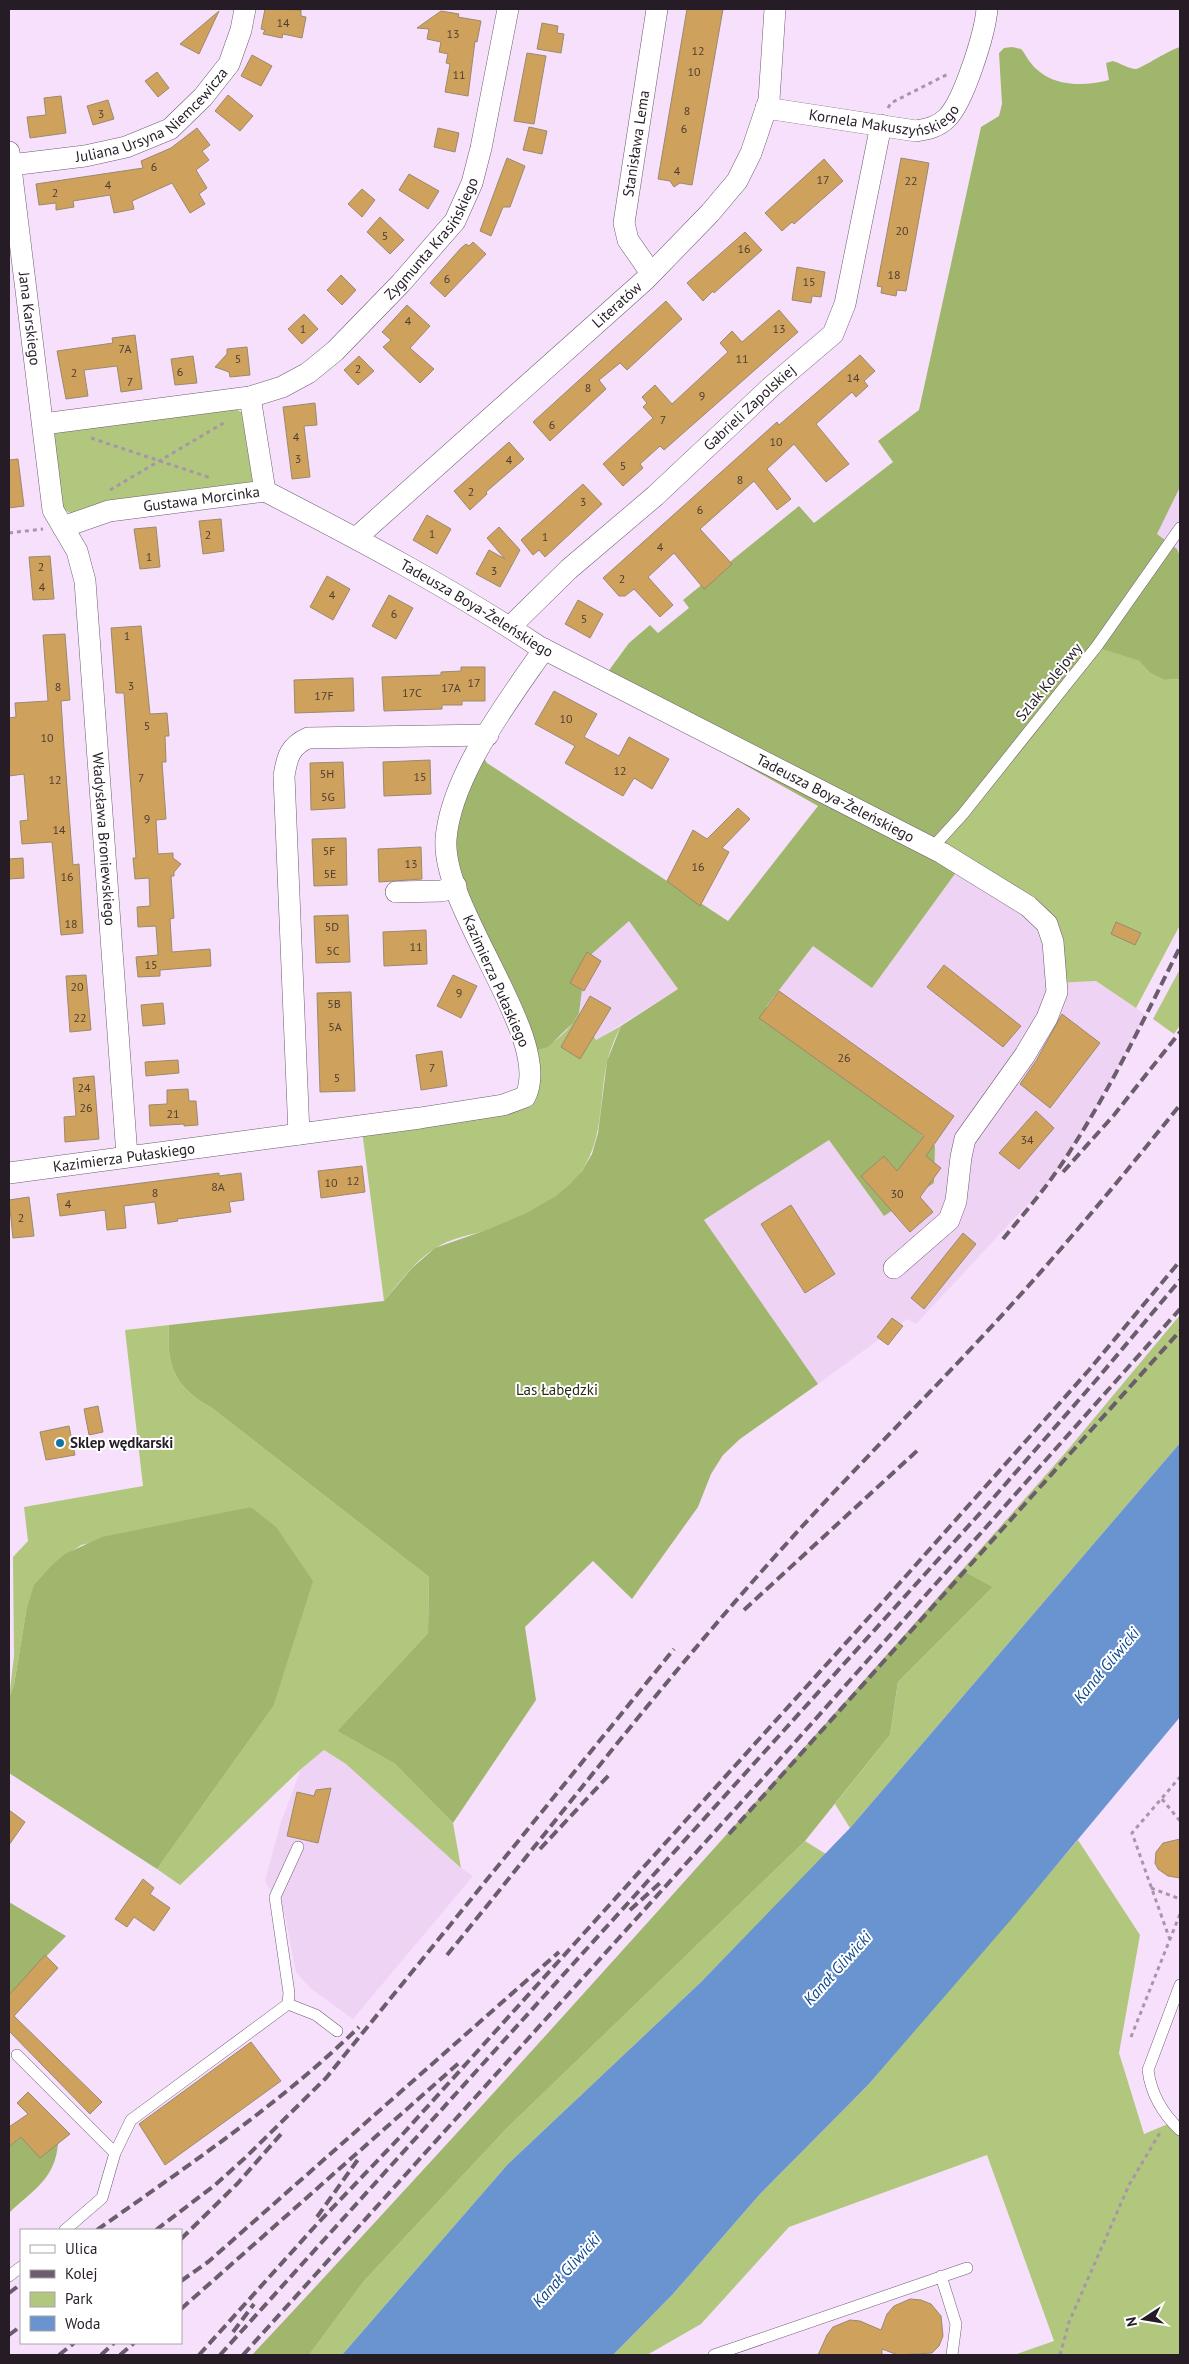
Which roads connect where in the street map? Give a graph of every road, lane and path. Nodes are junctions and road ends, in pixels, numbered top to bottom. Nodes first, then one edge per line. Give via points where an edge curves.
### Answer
1 (244, 9) edge
2 (508, 9) edge
3 (657, 9) edge
4 (775, 9) edge
5 (987, 9) edge
6 (952, 71) dead end
7 (766, 108) junction
8 (884, 117) junction
9 (10, 159) edge
10 (651, 274) junction
11 (250, 397) junction
12 (43, 424) junction
13 (82, 436) dead end
14 (161, 461) junction
15 (217, 480) dead end
16 (266, 491) junction
17 (103, 494) dead end
18 (63, 527) junction
19 (1180, 528) edge
20 (9, 534) edge
21 (356, 538) junction
22 (510, 627) junction
23 (544, 649) junction
24 (488, 736) junction
25 (932, 848) junction
26 (456, 886) junction
27 (396, 892) dead end
28 (298, 1134) junction
29 (127, 1156) junction
30 (9, 1173) edge
31 (894, 1268) dead end
32 (1180, 1777) edge
33 (1162, 1798) junction
34 (1180, 1821) edge
35 (298, 1847) dead end
36 (1151, 1888) junction
37 (1180, 1899) edge
38 (1180, 1914) edge
39 (1170, 1940) junction
40 (1180, 1985) edge
41 (288, 2004) junction
42 (337, 2031) dead end
43 (1131, 2037) dead end
44 (17, 2055) dead end
45 (1169, 2119) junction
46 (1180, 2130) edge
47 (115, 2153) junction
48 (66, 2229) edge
49 (20, 2268) edge
50 (966, 2268) dead end
51 (9, 2276) edge
52 (941, 2276) junction
53 (714, 2355) edge
54 (952, 2355) edge
55 (1060, 2355) edge

1 - 9 street, Juliana Ursyna Niemcewicza via 241,30 229,64 203,97 170,129 126,148 85,156
2 - 11 street, Zygmunta Krasińskiego via 481,148 472,183 455,221 335,351 308,373 282,387
3 - 10 street, Stanisława Lema via 624,223 628,240
4 - 7 street, Literatów
5 - 8 street, Kornela Makuszyńskiego via 963,91 958,104 946,118 932,128 916,131
6 - 8 path via 891,104
7 - 8 street, Kornela Makuszyńskiego
7 - 10 street, Literatów via 751,153 737,181
8 - 22 street, Gabrieli Zapolskiej via 845,304 833,334 772,386 655,496 569,569
9 - 12 street, Jana Karskiego
10 - 21 street, Literatów
11 - 12 street
11 - 14 path via 240,413
11 - 16 street, Gustawa Morcinka
12 - 18 street via 53,510
13 - 14 path
14 - 15 path
14 - 17 path
16 - 18 street, Gustawa Morcinka via 109,511
16 - 21 street, Tadeusza Boya-Żeleńskiego
18 - 20 path
18 - 29 street, Władysława Broniewskiego via 76,551 85,581
19 - 25 lane, Szlak Kolejowy via 1097,646 964,814
21 - 22 street, Tadeusza Boya-Żeleńskiego
22 - 23 street, Tadeusza Boya-Żeleńskiego
23 - 24 street, Kazimierza Pułaskiego
23 - 25 street, Tadeusza Boya-Żeleńskiego
24 - 26 street, Kazimierza Pułaskiego via 458,792 450,815 446,840 449,870
24 - 28 street via 308,738 292,748 284,776
25 - 31 street, Tadeusza Boya-Żeleńskiego via 1028,906 1047,924 1054,948 1057,992 1047,1018 1025,1055 965,1140 956,1201 949,1220
26 - 27 street via 442,890
26 - 28 street, Kazimierza Pułaskiego via 526,1042 531,1075 525,1097 503,1105
28 - 29 street, Kazimierza Pułaskiego
29 - 30 street, Kazimierza Pułaskiego
32 - 33 path
33 - 34 path
33 - 36 path via 1132,1833
35 - 41 lane via 275,1897 288,1982
36 - 37 path
36 - 39 path
38 - 39 path
39 - 43 path
40 - 45 lane via 1148,2070 1155,2096
41 - 42 lane via 316,2016
41 - 47 lane via 131,2120
44 - 47 lane
45 - 46 lane
45 - 55 path via 1129,2185 1069,2322
47 - 48 lane via 102,2198
49 - 51 lane
50 - 52 lane
52 - 53 lane
52 - 54 lane via 956,2324

